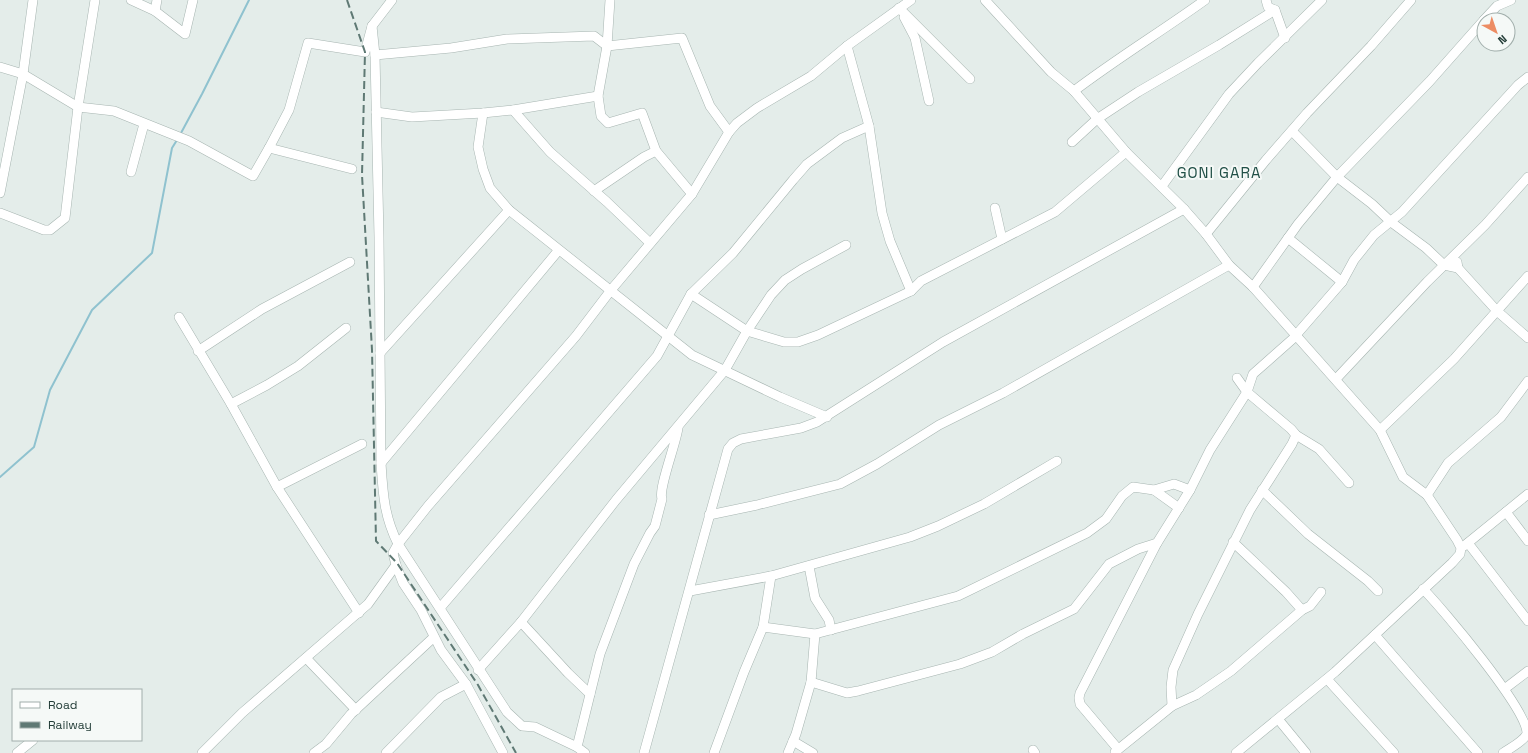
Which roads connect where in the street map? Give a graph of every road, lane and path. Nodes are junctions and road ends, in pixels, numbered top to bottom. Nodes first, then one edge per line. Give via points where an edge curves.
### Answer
1 (33, 0) edge
2 (95, 0) edge
3 (131, 0) edge
4 (157, 0) edge
5 (193, 0) edge
6 (392, 0) edge
7 (610, 0) edge
8 (911, 0) edge
9 (985, 0) edge
10 (1205, 0) edge
11 (1266, 0) edge
12 (1322, 0) edge
13 (1411, 0) edge
14 (1511, 0) edge
15 (899, 8) junction
16 (1275, 10) junction
17 (155, 11) junction
18 (1491, 12) edge
19 (372, 26) junction
20 (1476, 29) edge
21 (1285, 38) junction
22 (607, 46) junction
23 (847, 46) junction
24 (375, 56) junction
25 (0, 67) edge
26 (22, 74) junction
27 (1528, 77) edge
28 (970, 79) dead end
29 (1074, 91) junction
30 (598, 96) junction
31 (929, 101) dead end
32 (78, 107) junction
33 (513, 110) junction
34 (376, 112) junction
35 (483, 113) junction
36 (1097, 119) junction
37 (144, 124) junction
38 (869, 126) junction
39 (1292, 131) junction
40 (729, 132) junction
41 (1072, 142) dead end
42 (269, 148) junction
43 (656, 151) junction
44 (1126, 152) junction
45 (352, 169) dead end
46 (132, 172) dead end
47 (1528, 177) edge
48 (1337, 178) junction
49 (1162, 186) junction
50 (594, 191) junction
51 (0, 193) edge
52 (692, 194) junction
53 (995, 208) dead end
54 (1184, 209) junction
55 (509, 210) junction
56 (0, 213) edge
57 (1391, 222) junction
58 (1206, 234) junction
59 (1288, 238) junction
60 (1002, 239) junction
61 (650, 243) junction
62 (846, 245) dead end
63 (558, 251) junction
64 (1454, 256) junction
65 (350, 262) dead end
66 (1229, 265) junction
67 (1444, 265) junction
68 (1458, 268) junction
69 (1528, 276) edge
70 (1342, 282) junction
71 (1253, 287) junction
72 (611, 290) junction
73 (911, 291) junction
74 (691, 294) junction
75 (1497, 311) junction
76 (179, 317) dead end
77 (346, 328) dead end
78 (747, 331) junction
79 (668, 334) junction
80 (1296, 335) junction
81 (1528, 338) edge
82 (198, 351) junction
83 (380, 353) junction
84 (725, 370) junction
85 (1237, 378) dead end
86 (1336, 379) junction
87 (1528, 381) edge
88 (1247, 392) junction
89 (231, 404) junction
90 (827, 417) junction
91 (678, 427) junction
92 (1380, 430) junction
93 (1296, 435) junction
94 (362, 444) dead end
95 (1058, 461) dead end
96 (380, 463) junction
97 (1349, 483) dead end
98 (277, 488) junction
99 (1154, 490) junction
100 (1190, 490) junction
101 (1262, 490) junction
102 (1528, 494) edge
103 (1427, 495) junction
104 (1179, 508) junction
105 (1506, 512) junction
106 (709, 515) junction
107 (1528, 541) edge
108 (1233, 542) junction
109 (1157, 543) junction
110 (398, 544) junction
111 (1464, 545) junction
112 (396, 565) junction
113 (809, 566) junction
114 (771, 576) junction
115 (1424, 589) junction
116 (690, 591) junction
117 (1378, 591) dead end
118 (1321, 592) dead end
119 (440, 608) junction
120 (1302, 610) junction
121 (359, 613) junction
122 (1528, 621) edge
123 (521, 622) junction
124 (763, 627) junction
125 (831, 630) junction
126 (815, 634) junction
127 (1375, 635) junction
128 (434, 637) junction
129 (306, 658) junction
130 (478, 670) junction
131 (1528, 671) edge
132 (1327, 679) junction
133 (811, 682) junction
134 (466, 684) junction
135 (1507, 687) junction
136 (590, 694) junction
137 (1172, 706) junction
138 (356, 710) junction
139 (1278, 719) junction
140 (1527, 733) edge
141 (32, 741) edge
142 (793, 741) junction
143 (577, 747) junction
144 (1116, 751) edge
145 (17, 753) edge
146 (202, 753) edge
147 (314, 753) edge
148 (386, 753) edge
149 (503, 753) edge
150 (585, 753) edge
151 (644, 753) edge
152 (714, 753) edge
153 (788, 753) edge
154 (813, 753) edge
155 (1236, 753) edge
156 (1306, 753) edge
157 (1394, 753) edge
158 (1478, 753) edge
159 (1503, 753) edge

1 - 26 street
2 - 32 street
3 - 17 street
4 - 17 street
5 - 17 street via 185,34
6 - 19 street
7 - 22 street
8 - 15 street
9 - 29 street via 1051,72
10 - 29 street
11 - 16 street via 1268,6
12 - 21 street
13 - 39 street
14 - 18 street via 1497,6
15 - 23 street
15 - 28 street
15 - 31 street via 915,38
16 - 21 street
16 - 36 street
19 - 24 street
19 - 42 street via 365,52 308,43 289,110
20 - 48 street
21 - 49 street via 1229,94
22 - 24 street via 594,36 507,39
22 - 30 street
22 - 40 street via 682,38 710,106
23 - 38 street
23 - 40 street via 811,76 757,108
24 - 34 street
25 - 26 street
26 - 32 street
26 - 51 street
27 - 57 street
29 - 36 street
30 - 33 street
30 - 43 street via 601,116 608,123 642,113
32 - 37 street via 114,111
32 - 56 street via 65,218 50,230 44,230
33 - 35 street
33 - 50 street via 550,152
34 - 35 street via 412,117
34 - 83 street
35 - 55 street via 478,147 483,169 490,188
36 - 41 street
36 - 44 street
37 - 42 street via 189,141 253,176
37 - 46 street
38 - 73 street via 882,213 890,241
38 - 74 street via 842,138 808,164 733,253
39 - 48 street
39 - 58 street
40 - 52 street
42 - 45 street
43 - 50 street
43 - 52 street
44 - 49 street
44 - 60 street via 1055,212
47 - 64 street
48 - 57 street
48 - 59 street
49 - 54 street
50 - 61 street
52 - 61 street
53 - 60 street
54 - 58 street
54 - 90 street via 943,342
55 - 63 street
55 - 83 street
57 - 67 street
57 - 70 street via 1374,235 1354,260
58 - 66 street
59 - 70 street
59 - 71 street
60 - 73 street via 921,281
61 - 72 street
62 - 78 street via 785,280 771,295
63 - 72 street
63 - 96 street
64 - 67 street
64 - 68 street
65 - 82 street via 262,309
66 - 71 street
66 - 106 street via 1002,393 939,425 840,484 757,506
67 - 68 street
67 - 86 street
68 - 75 street
69 - 75 street
70 - 80 street
71 - 80 street
72 - 79 street
72 - 110 street via 576,336
73 - 78 street via 798,342 784,342
74 - 78 street
74 - 79 street
75 - 81 street
75 - 92 street via 1454,359
76 - 82 street
77 - 89 street via 298,366
78 - 84 street
79 - 84 street via 692,355
79 - 119 street via 657,356
80 - 86 street
80 - 88 street via 1253,374
82 - 89 street
83 - 96 street
84 - 90 street
84 - 91 street
85 - 88 street
86 - 92 street
87 - 103 street via 1500,417 1448,463
88 - 93 street
88 - 100 street via 1210,450
89 - 98 street
90 - 106 street via 801,428 741,439 733,443 728,449
91 - 123 street via 616,500
91 - 136 street via 660,495 662,499 655,526 634,564 600,654
92 - 103 street via 1403,477
93 - 97 street via 1319,448
93 - 101 street
94 - 98 street
95 - 113 street via 984,504 938,526 910,537
96 - 110 street via 383,499 390,528
98 - 121 street
99 - 100 street via 1174,484
99 - 104 street
99 - 125 street via 1133,487 1122,496 1106,519 1086,533 958,596
100 - 104 street
101 - 108 street
101 - 117 street via 1308,534
102 - 105 street
103 - 111 street via 1457,540
104 - 109 street
105 - 107 street
105 - 111 street
106 - 116 street
108 - 120 street
108 - 137 street via 1173,670
109 - 133 street via 1138,549 1109,564 1074,609 992,652 960,664 847,693
109 - 144 street via 1079,698 1080,704
110 - 112 street via 393,553
110 - 119 street
111 - 115 street via 1460,554
111 - 122 street
112 - 121 street via 377,593
112 - 128 street via 403,583 421,610
113 - 114 street
113 - 125 street via 815,598 829,620
114 - 116 street
114 - 124 street
115 - 127 street
115 - 135 street via 1448,614
116 - 151 street
118 - 120 street via 1310,606
119 - 130 street
120 - 137 street via 1231,670 1196,695
121 - 129 street
123 - 130 street
123 - 136 street
124 - 126 street
124 - 152 street
125 - 126 street
126 - 133 street
127 - 132 street
127 - 158 street
128 - 134 street via 440,650
128 - 138 street
129 - 138 street
129 - 146 street via 242,713
130 - 143 street via 507,712 522,726 535,727
131 - 135 street
132 - 139 street
132 - 157 street
133 - 142 street
134 - 148 street via 441,697
134 - 149 street
135 - 140 street via 1526,721
136 - 143 street
137 - 144 street
138 - 147 street via 326,744
139 - 155 street
139 - 156 street
140 - 159 street via 1523,739
141 - 145 street
142 - 153 street
142 - 154 street
143 - 150 street

